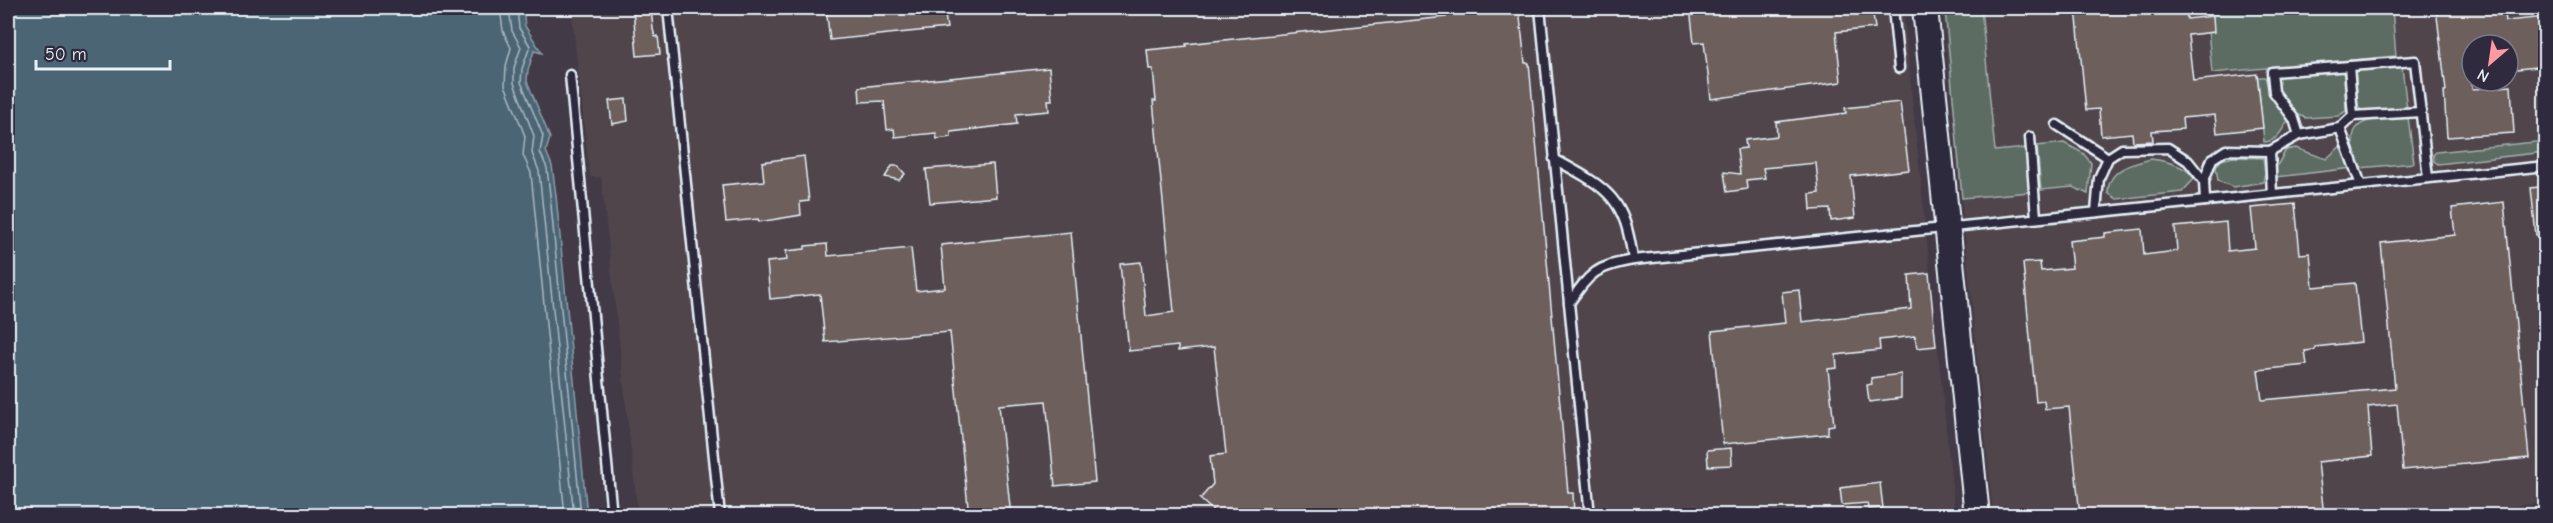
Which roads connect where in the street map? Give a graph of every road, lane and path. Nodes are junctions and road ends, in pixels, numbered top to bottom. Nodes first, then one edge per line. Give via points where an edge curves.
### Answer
1 (668, 8) edge
2 (1315, 8) edge
3 (1540, 8) edge
4 (1893, 8) edge
5 (1925, 8) edge
6 (1300, 9) edge
7 (2349, 66) junction
8 (1899, 68) dead end
9 (570, 75) dead end
10 (2421, 112) junction
11 (2354, 116) junction
12 (2057, 125) dead end
13 (2340, 128) junction
14 (2299, 135) junction
15 (2030, 137) dead end
16 (2270, 151) junction
17 (2108, 158) junction
18 (1554, 159) junction
19 (2546, 166) edge
20 (2428, 178) junction
21 (2204, 182) junction
22 (2361, 185) junction
23 (2272, 194) junction
24 (2205, 201) junction
25 (2096, 212) junction
26 (2036, 218) junction
27 (1948, 227) junction
28 (1633, 260) junction
29 (1569, 303) junction
30 (612, 516) edge
31 (720, 516) edge
32 (1590, 516) edge
33 (1977, 516) edge

1 - 31 lane
2 - 6 lane
3 - 18 lane
4 - 8 lane
5 - 27 street
7 - 10 lane via 2415,61
7 - 11 lane
7 - 14 lane via 2272,72 2274,92 2294,119
9 - 30 lane
10 - 11 lane
10 - 20 lane
11 - 13 lane
12 - 17 lane
13 - 14 lane
13 - 22 lane
14 - 16 lane
15 - 26 lane
16 - 21 lane via 2226,150 2212,159
16 - 23 lane
17 - 21 lane via 2122,149 2168,148 2188,161
17 - 25 lane via 2099,178
18 - 28 lane via 1598,183 1615,198
18 - 29 lane
19 - 20 lane
20 - 22 lane
21 - 24 lane
22 - 23 lane
23 - 24 lane
24 - 25 lane
25 - 26 lane
26 - 27 lane
27 - 28 lane
27 - 33 street
28 - 29 lane via 1598,268
29 - 32 lane

